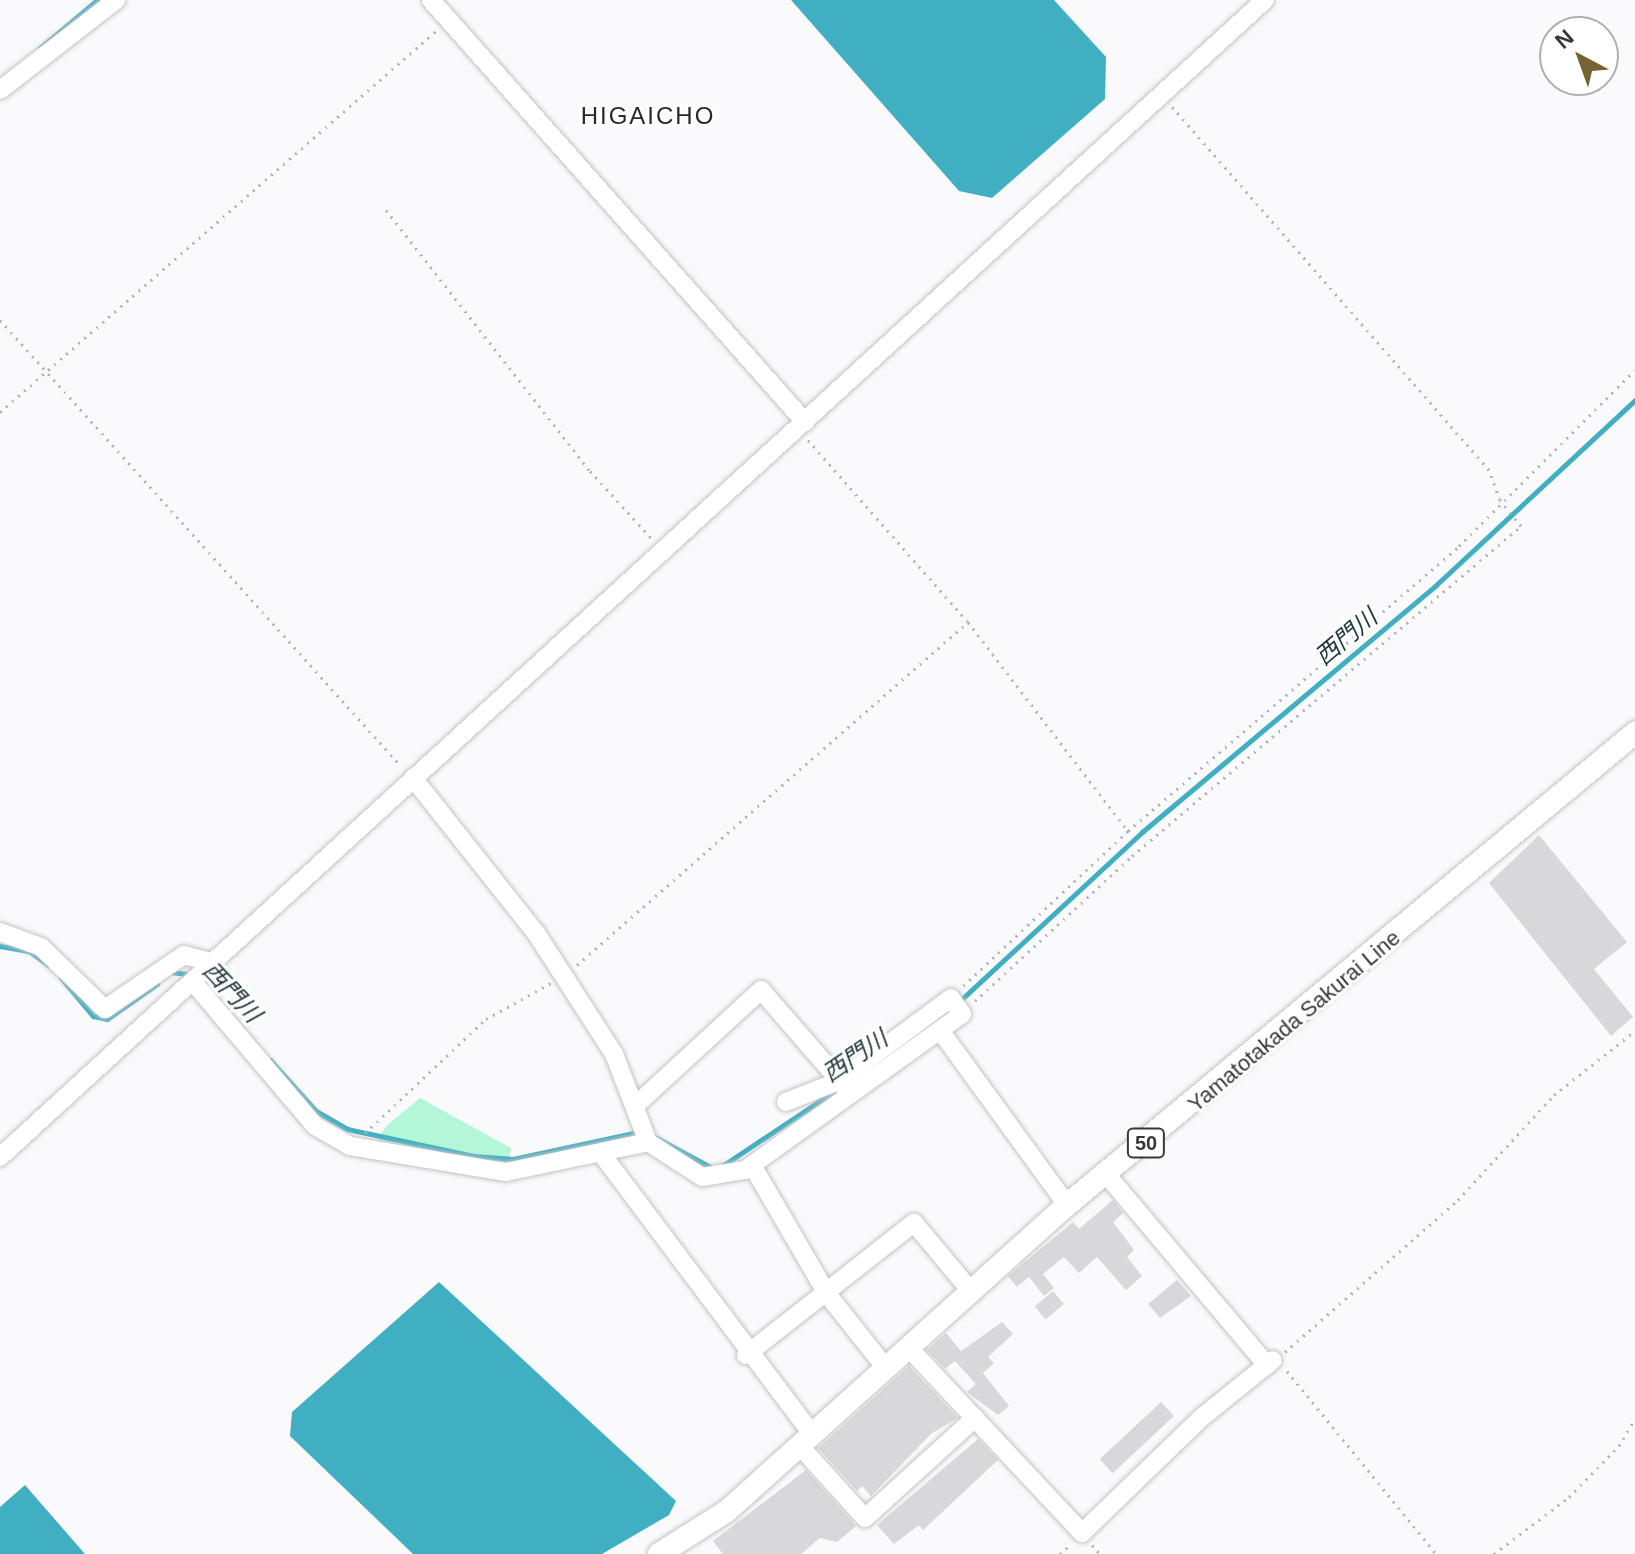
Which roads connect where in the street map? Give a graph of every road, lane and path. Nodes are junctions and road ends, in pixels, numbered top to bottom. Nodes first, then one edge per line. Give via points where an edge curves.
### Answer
1 (116, 0) edge
2 (431, 0) edge
3 (1265, 0) edge
4 (449, 20) junction
5 (0, 90) edge
6 (1162, 94) junction
7 (386, 210) dead end
8 (0, 320) edge
9 (1635, 370) edge
10 (44, 374) junction
11 (0, 412) edge
12 (801, 426) junction
13 (1500, 500) junction
14 (660, 548) junction
15 (968, 622) junction
16 (1635, 733) edge
17 (415, 776) junction
18 (1128, 831) junction
19 (0, 932) edge
20 (213, 963) junction
21 (563, 976) junction
22 (193, 982) junction
23 (956, 1006) junction
24 (1635, 1031) edge
25 (942, 1033) junction
26 (845, 1088) junction
27 (786, 1102) dead end
28 (636, 1105) junction
29 (648, 1142) junction
30 (354, 1147) junction
31 (3, 1148) edge
32 (601, 1153) junction
33 (752, 1165) junction
34 (1106, 1174) junction
35 (1067, 1205) junction
36 (971, 1291) junction
37 (827, 1294) junction
38 (908, 1347) junction
39 (746, 1355) junction
40 (1270, 1363) junction
41 (885, 1367) junction
42 (975, 1418) junction
43 (1635, 1418) edge
44 (806, 1440) junction
45 (659, 1554) edge
46 (1436, 1554) edge
47 (1494, 1554) edge

1 - 5 street
2 - 4 street
3 - 6 street
4 - 10 path
4 - 12 street
6 - 12 street
6 - 13 path via 1489,470
7 - 14 path via 590,471
8 - 10 path
9 - 13 path
10 - 11 path
10 - 17 path via 391,760
12 - 14 street
12 - 15 path
13 - 18 path via 1437,566
13 - 23 path via 1521,526
14 - 17 street
15 - 18 path
15 - 21 path
16 - 34 main road, Yamatotakada Sakurai Line / 50
17 - 20 street
17 - 21 street
18 - 23 path
19 - 20 street via 41,947 105,1009 184,955
20 - 22 street
21 - 28 street via 614,1054
21 - 30 path via 486,1019
22 - 30 street via 315,1126
22 - 31 street
23 - 25 street
23 - 26 street
24 - 40 path via 1554,1095 1446,1210
25 - 26 street
25 - 35 street
26 - 27 street
26 - 28 street via 761,990
26 - 33 street
28 - 29 street
29 - 32 street
29 - 33 street via 702,1177
30 - 32 street via 506,1172
32 - 39 street via 733,1321
33 - 37 street
34 - 35 main road, Yamatotakada Sakurai Line / 50
34 - 40 street
35 - 36 main road, Yamatotakada Sakurai Line / 50
36 - 37 street via 914,1223
36 - 38 main road, Yamatotakada Sakurai Line / 50
37 - 39 street
37 - 41 street
38 - 41 main road, Yamatotakada Sakurai Line / 50
38 - 42 street
39 - 44 street
40 - 42 street via 1082,1533
40 - 46 path
41 - 44 main road, Yamatotakada Sakurai Line / 50
42 - 44 street via 865,1518
43 - 47 path via 1619,1446 1569,1497
44 - 45 main road, Yamatotakada Sakurai Line / 50 via 727,1511

